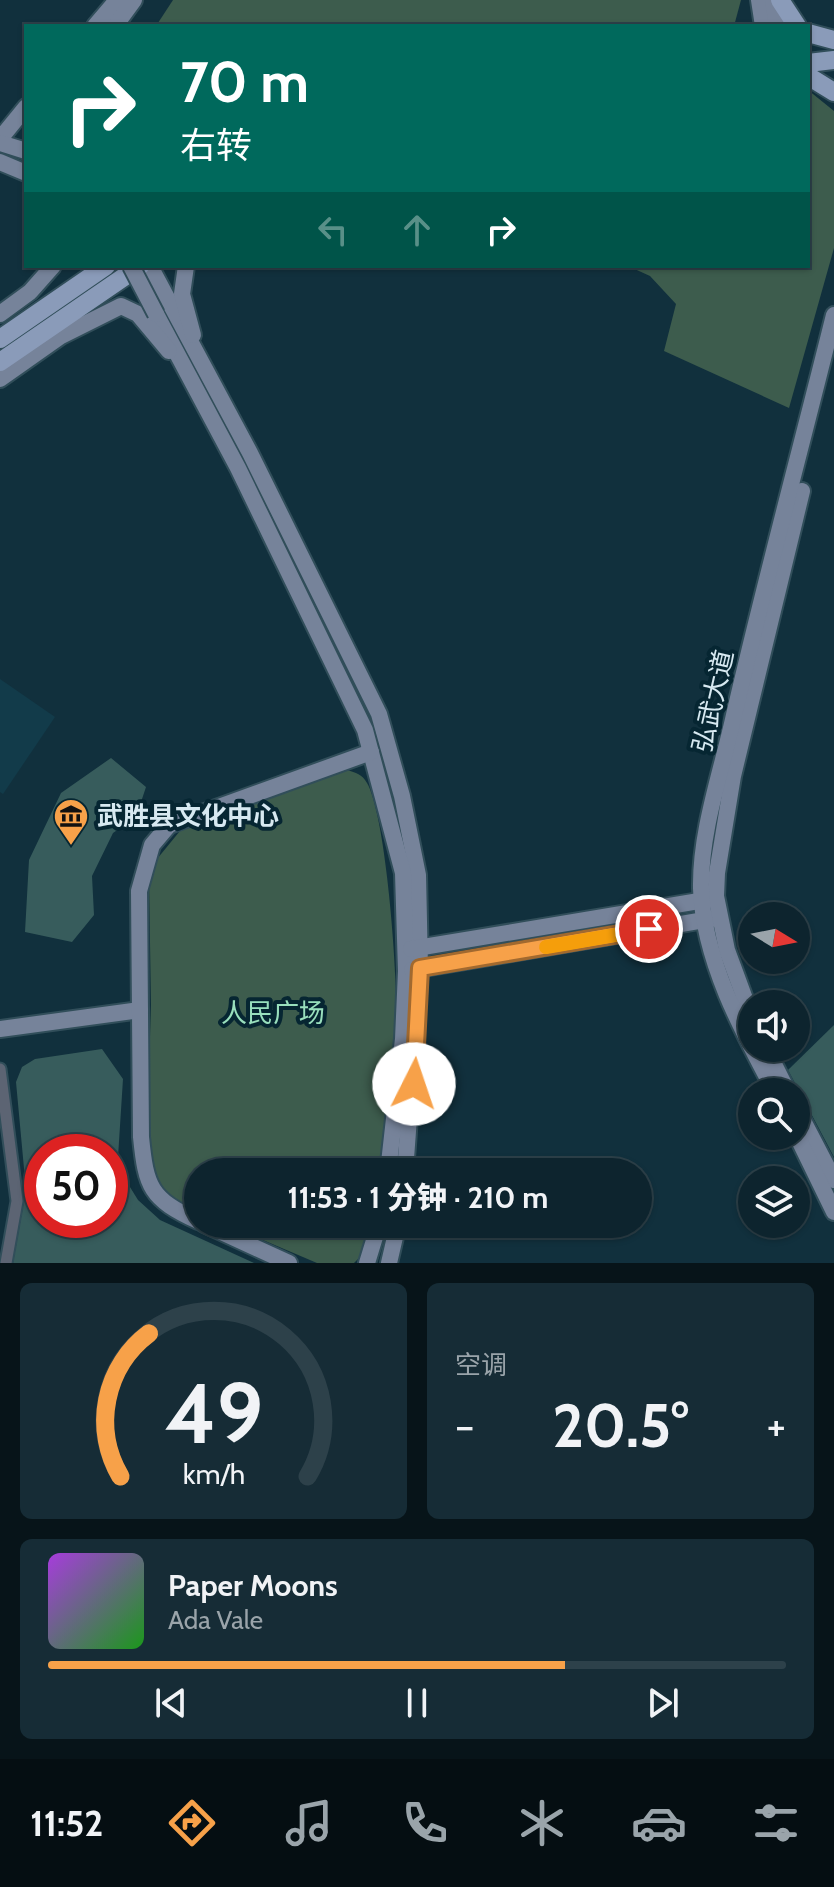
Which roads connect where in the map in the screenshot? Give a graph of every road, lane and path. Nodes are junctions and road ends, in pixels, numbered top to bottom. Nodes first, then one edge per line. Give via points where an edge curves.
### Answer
1 (117, 0) edge
2 (134, 0) edge
3 (759, 0) edge
4 (773, 0) edge
5 (780, 0) edge
6 (97, 24) edge
7 (116, 24) edge
8 (763, 24) edge
9 (777, 24) edge
10 (796, 24) edge
11 (810, 34) edge
12 (834, 42) edge
13 (810, 47) edge
14 (834, 60) edge
15 (810, 63) edge
16 (810, 77) edge
17 (834, 92) edge
18 (13, 126) edge
19 (0, 141) edge
20 (24, 150) edge
21 (0, 162) edge
22 (24, 172) edge
23 (51, 268) edge
24 (103, 268) edge
25 (133, 268) edge
26 (137, 268) edge
27 (151, 268) edge
28 (186, 268) edge
29 (164, 309) junction
30 (0, 314) edge
31 (834, 315) edge
32 (0, 339) edge
33 (192, 345) junction
34 (834, 354) edge
35 (181, 360) junction
36 (0, 362) edge
37 (0, 379) edge
38 (371, 752) junction
39 (710, 899) junction
40 (713, 919) junction
41 (412, 949) junction
42 (413, 970) junction
43 (742, 990) edge
44 (140, 1006) junction
45 (0, 1018) edge
46 (0, 1029) edge
47 (0, 1069) edge
48 (768, 1078) edge
49 (810, 1134) edge
50 (804, 1150) edge
51 (390, 1158) edge
52 (406, 1158) edge
53 (834, 1180) edge
54 (834, 1212) edge
55 (184, 1213) edge
56 (235, 1238) edge
57 (375, 1238) edge
58 (395, 1238) edge
59 (6, 1263) edge
60 (289, 1263) edge
61 (367, 1263) edge
62 (389, 1263) edge

1 - 6 main road
2 - 7 main road
3 - 8 main road
4 - 9 main road
5 - 10 main road
11 - 12 main road
12 - 13 main road
14 - 15 main road
16 - 17 main road
18 - 19 main road
19 - 20 main road
21 - 22 main road
23 - 30 main road
24 - 32 main road
25 - 29 main road, bridge
26 - 36 main road
27 - 29 main road
28 - 33 main road via 182,294 192,324
29 - 33 main road
29 - 35 main road
31 - 39 main road, 弘武大道 via 710,821 703,866
33 - 41 main road via 379,714 418,875
34 - 39 main road, 弘武大道 via 733,776
35 - 37 main road via 138,314 121,306 94,316
35 - 38 main road via 245,482
38 - 41 main road via 403,873
38 - 44 main road via 169,825 152,845 139,891
39 - 40 main road, 弘武大道
39 - 41 main road
40 - 42 main road
40 - 43 main road, 弘武大道
40 - 48 main road, 弘武大道 via 733,1013
41 - 42 main road
42 - 51 main road
42 - 52 main road
44 - 45 main road
44 - 46 main road
44 - 55 main road via 145,1177 161,1201
47 - 59 street via 17,1201
49 - 53 main road
50 - 54 main road
56 - 60 main road
57 - 61 main road
58 - 62 main road

